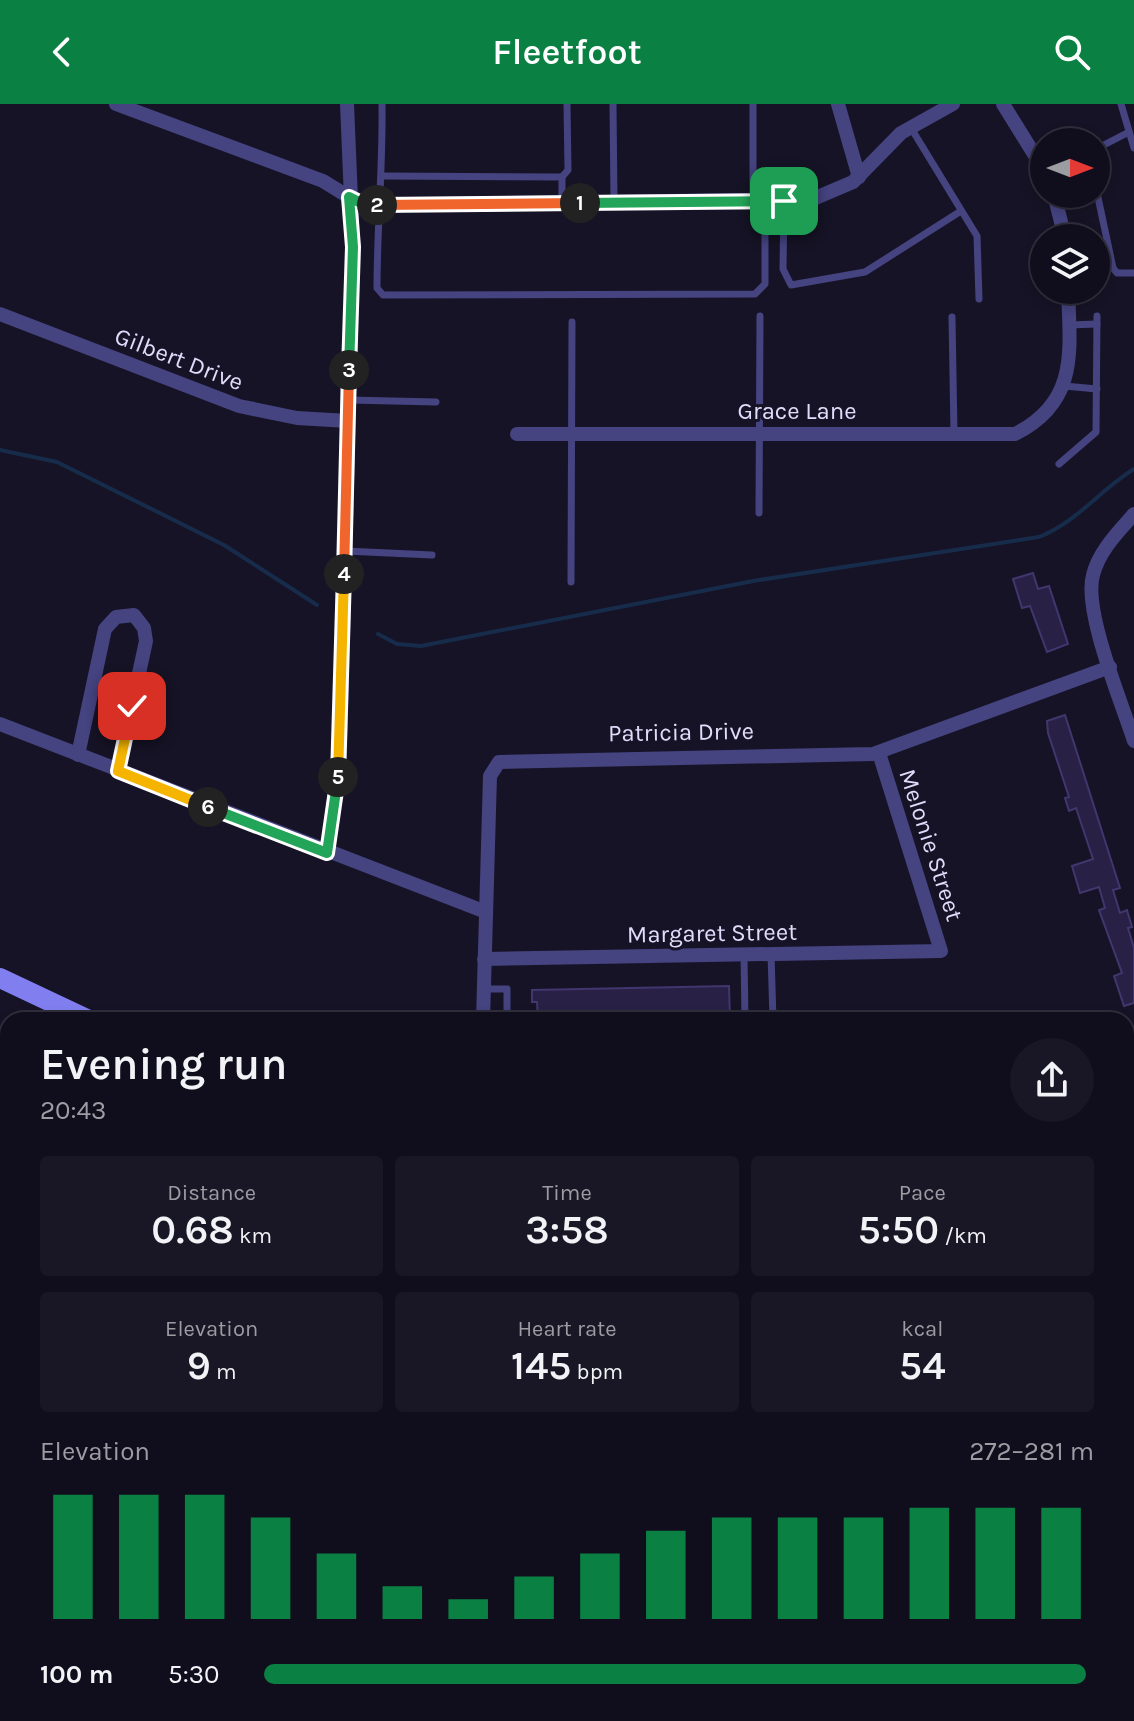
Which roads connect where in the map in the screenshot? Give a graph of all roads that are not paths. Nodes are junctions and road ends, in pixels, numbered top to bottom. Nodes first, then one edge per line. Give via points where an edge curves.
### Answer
1 (116, 104) edge
2 (347, 104) edge
3 (382, 104) edge
4 (567, 104) edge
5 (613, 104) edge
6 (753, 104) edge
7 (838, 104) edge
8 (953, 104) edge
9 (1003, 104) edge
10 (1121, 104) edge
11 (910, 126) junction
12 (1129, 132) junction
13 (1110, 142) edge
14 (1030, 147) edge
15 (1134, 148) edge
16 (383, 176) junction
17 (562, 177) junction
18 (859, 177) junction
19 (349, 197) junction
20 (784, 201) junction
21 (759, 202) junction
22 (562, 203) junction
23 (614, 203) junction
24 (377, 205) junction
25 (1100, 208) edge
26 (961, 211) junction
27 (1134, 273) edge
28 (979, 299) dead end
29 (1068, 304) edge
30 (0, 314) edge
31 (760, 316) dead end
32 (952, 317) dead end
33 (572, 322) dead end
34 (1069, 325) junction
35 (1097, 389) junction
36 (1062, 390) junction
37 (349, 400) junction
38 (436, 402) dead end
39 (348, 421) junction
40 (761, 433) junction
41 (517, 434) dead end
42 (571, 434) junction
43 (954, 434) junction
44 (1059, 464) dead end
45 (759, 513) dead end
46 (1134, 514) edge
47 (345, 551) junction
48 (432, 555) dead end
49 (571, 582) dead end
50 (1110, 667) junction
51 (0, 724) edge
52 (1134, 741) edge
53 (879, 753) junction
54 (78, 755) junction
55 (118, 771) junction
56 (327, 853) junction
57 (486, 912) junction
58 (941, 951) joint
59 (771, 954) junction
60 (744, 955) junction
61 (484, 959) junction
62 (0, 978) edge
63 (483, 989) junction
64 (72, 1012) edge
65 (483, 1012) edge
66 (507, 1012) edge
67 (745, 1012) edge
68 (773, 1012) edge

1 - 19 street via 323,181
2 - 19 street
3 - 16 lane
4 - 17 lane via 568,170
5 - 23 lane
6 - 21 lane
7 - 18 street
8 - 11 street
9 - 14 street
10 - 12 lane
11 - 18 street
11 - 26 lane
12 - 13 lane
12 - 15 lane
16 - 17 lane
16 - 24 lane
17 - 22 lane
18 - 20 street via 822,197
19 - 24 street
19 - 37 street
20 - 21 street
20 - 26 lane via 783,269 791,285 865,272
21 - 23 street
21 - 24 lane via 765,284 755,294 390,297 377,288
22 - 23 street
22 - 24 street
25 - 27 lane via 1113,268
26 - 28 lane via 979,243
29 - 34 street
30 - 39 street, Gilbert Drive via 239,406
31 - 40 lane
32 - 43 lane
33 - 42 lane
34 - 35 lane via 1097,320
34 - 36 street via 1068,373
35 - 36 lane
35 - 44 lane via 1096,432
36 - 43 street, Grace Lane via 1015,434
37 - 38 lane
37 - 39 street
39 - 47 street
40 - 42 street, Grace Lane
40 - 43 street, Grace Lane
40 - 45 lane
41 - 42 street, Grace Lane
42 - 49 lane
46 - 50 street via 1106,548 1092,577 1091,598
47 - 48 lane
47 - 56 street via 340,752
50 - 52 street
50 - 53 street, Patricia Drive
51 - 54 street
53 - 57 street, Patricia Drive via 499,762 490,776
53 - 58 street, Melonie Street
54 - 55 street
54 - 55 street via 105,629 116,617 134,615 146,641
55 - 56 street
56 - 57 street
57 - 61 street, Patricia Drive
58 - 59 street, Margaret Street
59 - 60 street, Margaret Street
59 - 68 lane
60 - 61 street, Margaret Street
60 - 67 lane
61 - 63 street, Patricia Drive
62 - 64 street
63 - 65 street, Patricia Drive
63 - 66 lane via 507,989

